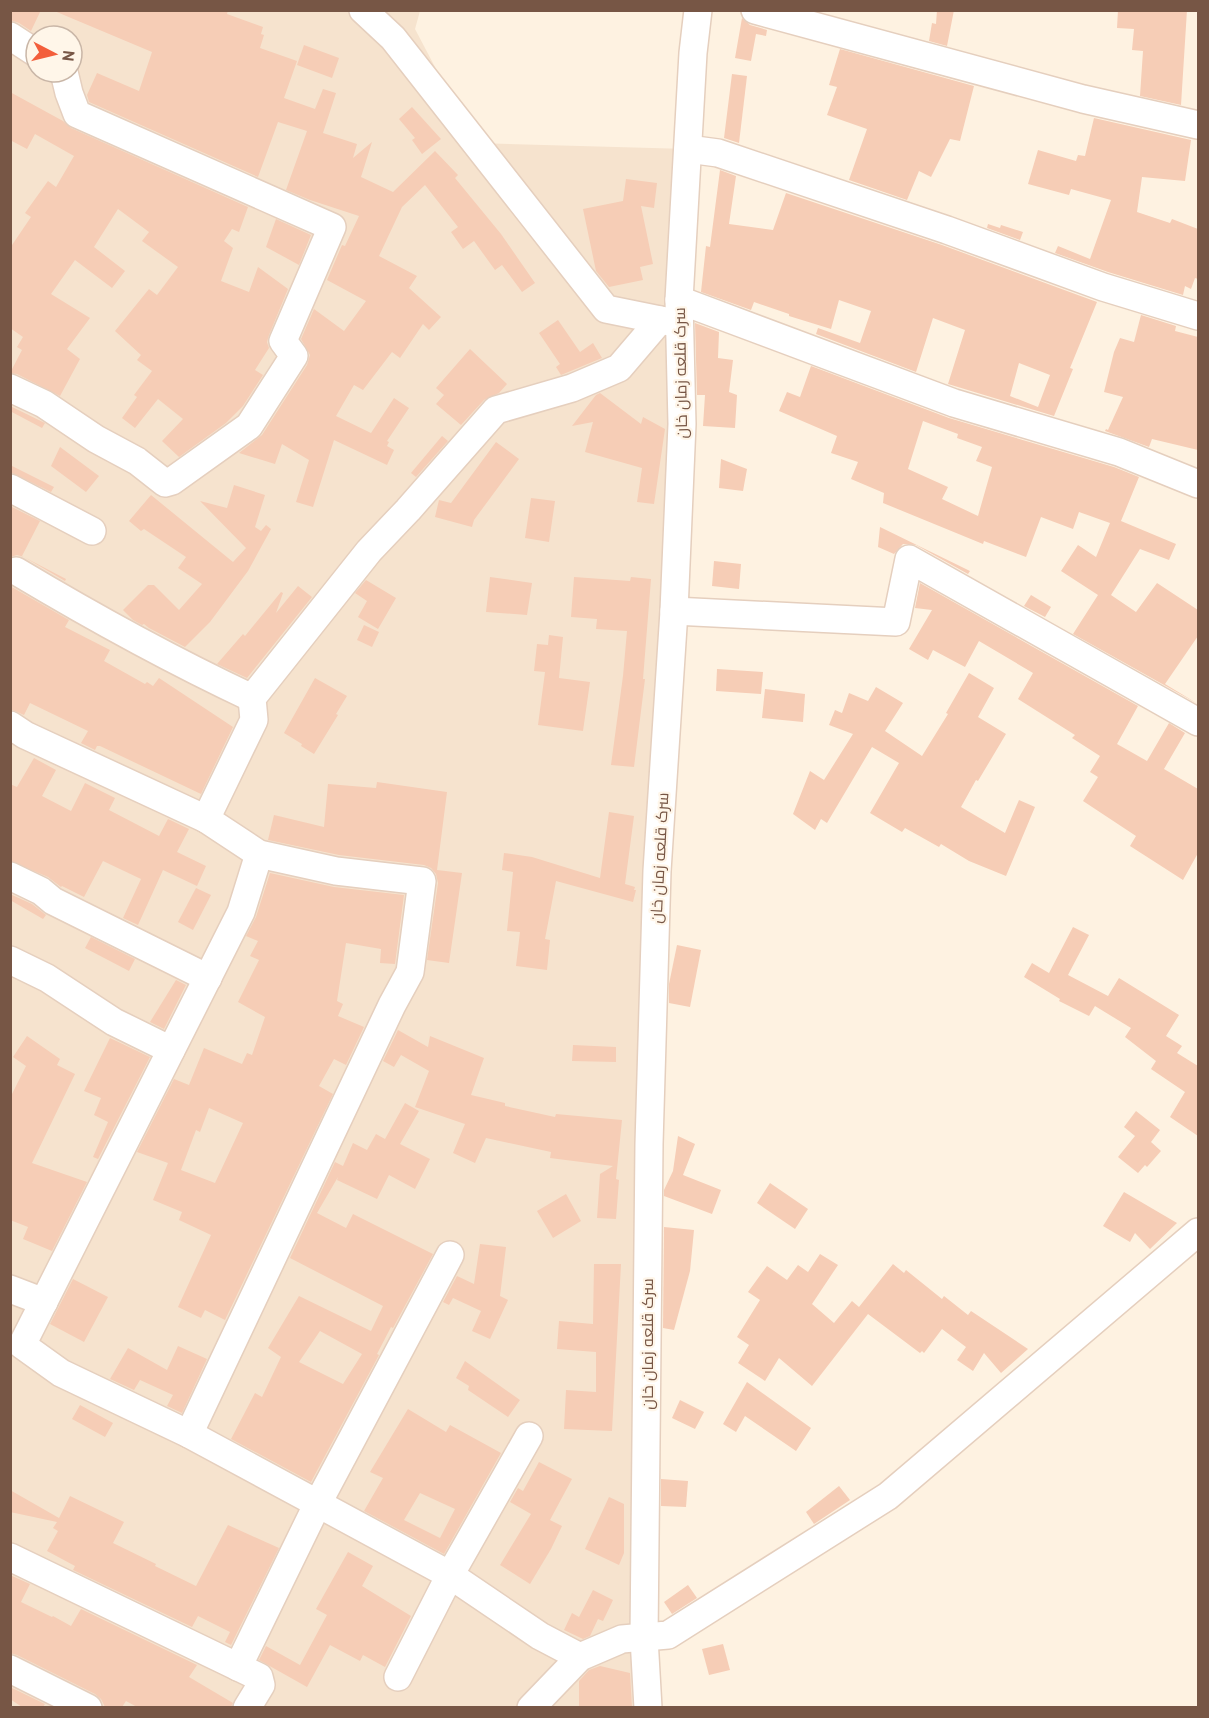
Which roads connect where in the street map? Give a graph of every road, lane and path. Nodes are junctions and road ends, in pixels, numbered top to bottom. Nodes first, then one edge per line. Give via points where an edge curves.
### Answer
1 (363, 10) edge
2 (698, 10) edge
3 (755, 10) edge
4 (10, 36) edge
5 (24, 45) edge
6 (67, 84) edge
7 (1198, 125) edge
8 (688, 149) junction
9 (673, 315) junction
10 (1198, 316) edge
11 (10, 388) edge
12 (1197, 477) edge
13 (10, 488) edge
14 (92, 531) dead end
15 (16, 571) dead end
16 (674, 611) junction
17 (252, 698) junction
18 (1198, 722) edge
19 (10, 725) edge
20 (206, 819) junction
21 (259, 854) junction
22 (10, 876) edge
23 (10, 960) edge
24 (208, 978) junction
25 (171, 1050) junction
26 (1198, 1232) edge
27 (450, 1255) dead end
28 (10, 1289) edge
29 (44, 1302) junction
30 (16, 1347) edge
31 (189, 1434) junction
32 (529, 1436) dead end
33 (318, 1503) junction
34 (10, 1557) edge
35 (450, 1575) junction
36 (645, 1638) junction
37 (580, 1657) junction
38 (238, 1667) junction
39 (10, 1670) edge
40 (398, 1677) dead end
41 (88, 1707) edge
42 (248, 1707) edge
43 (531, 1707) edge
44 (648, 1707) edge

1 - 9 street via 393,38 606,309
2 - 8 street, سرک قلعه زمان خان
3 - 7 street via 1083,99
4 - 5 street
6 - 11 street via 77,114 332,227 283,341 294,356 265,404 249,426 172,482 165,483 137,461 44,404
8 - 9 street, سرک قلعه زمان خان
8 - 10 street via 718,153 1103,287
9 - 12 street
9 - 16 street, سرک قلعه زمان خان via 682,424
9 - 17 street via 619,368 572,388 496,410 369,551
13 - 14 street
15 - 17 street via 96,619
16 - 18 street via 896,622 909,559
16 - 36 street, سرک قلعه زمان خان via 657,871 649,1132
17 - 20 street via 254,720
19 - 20 street
20 - 21 street
21 - 24 street via 241,912
21 - 31 street via 336,871 422,881 410,972
22 - 24 street
23 - 25 street via 47,978 114,1022
24 - 25 street
25 - 29 street
26 - 36 street via 888,1496 668,1635
27 - 33 street
28 - 29 street
29 - 30 street
30 - 31 street via 61,1373
31 - 33 street
32 - 35 street
33 - 35 street
33 - 38 street
34 - 38 street
35 - 37 street via 540,1636
35 - 40 street
36 - 37 street via 622,1639
36 - 44 street, سرک قلعه زمان خان
37 - 43 street
38 - 42 street via 261,1682
39 - 41 street

